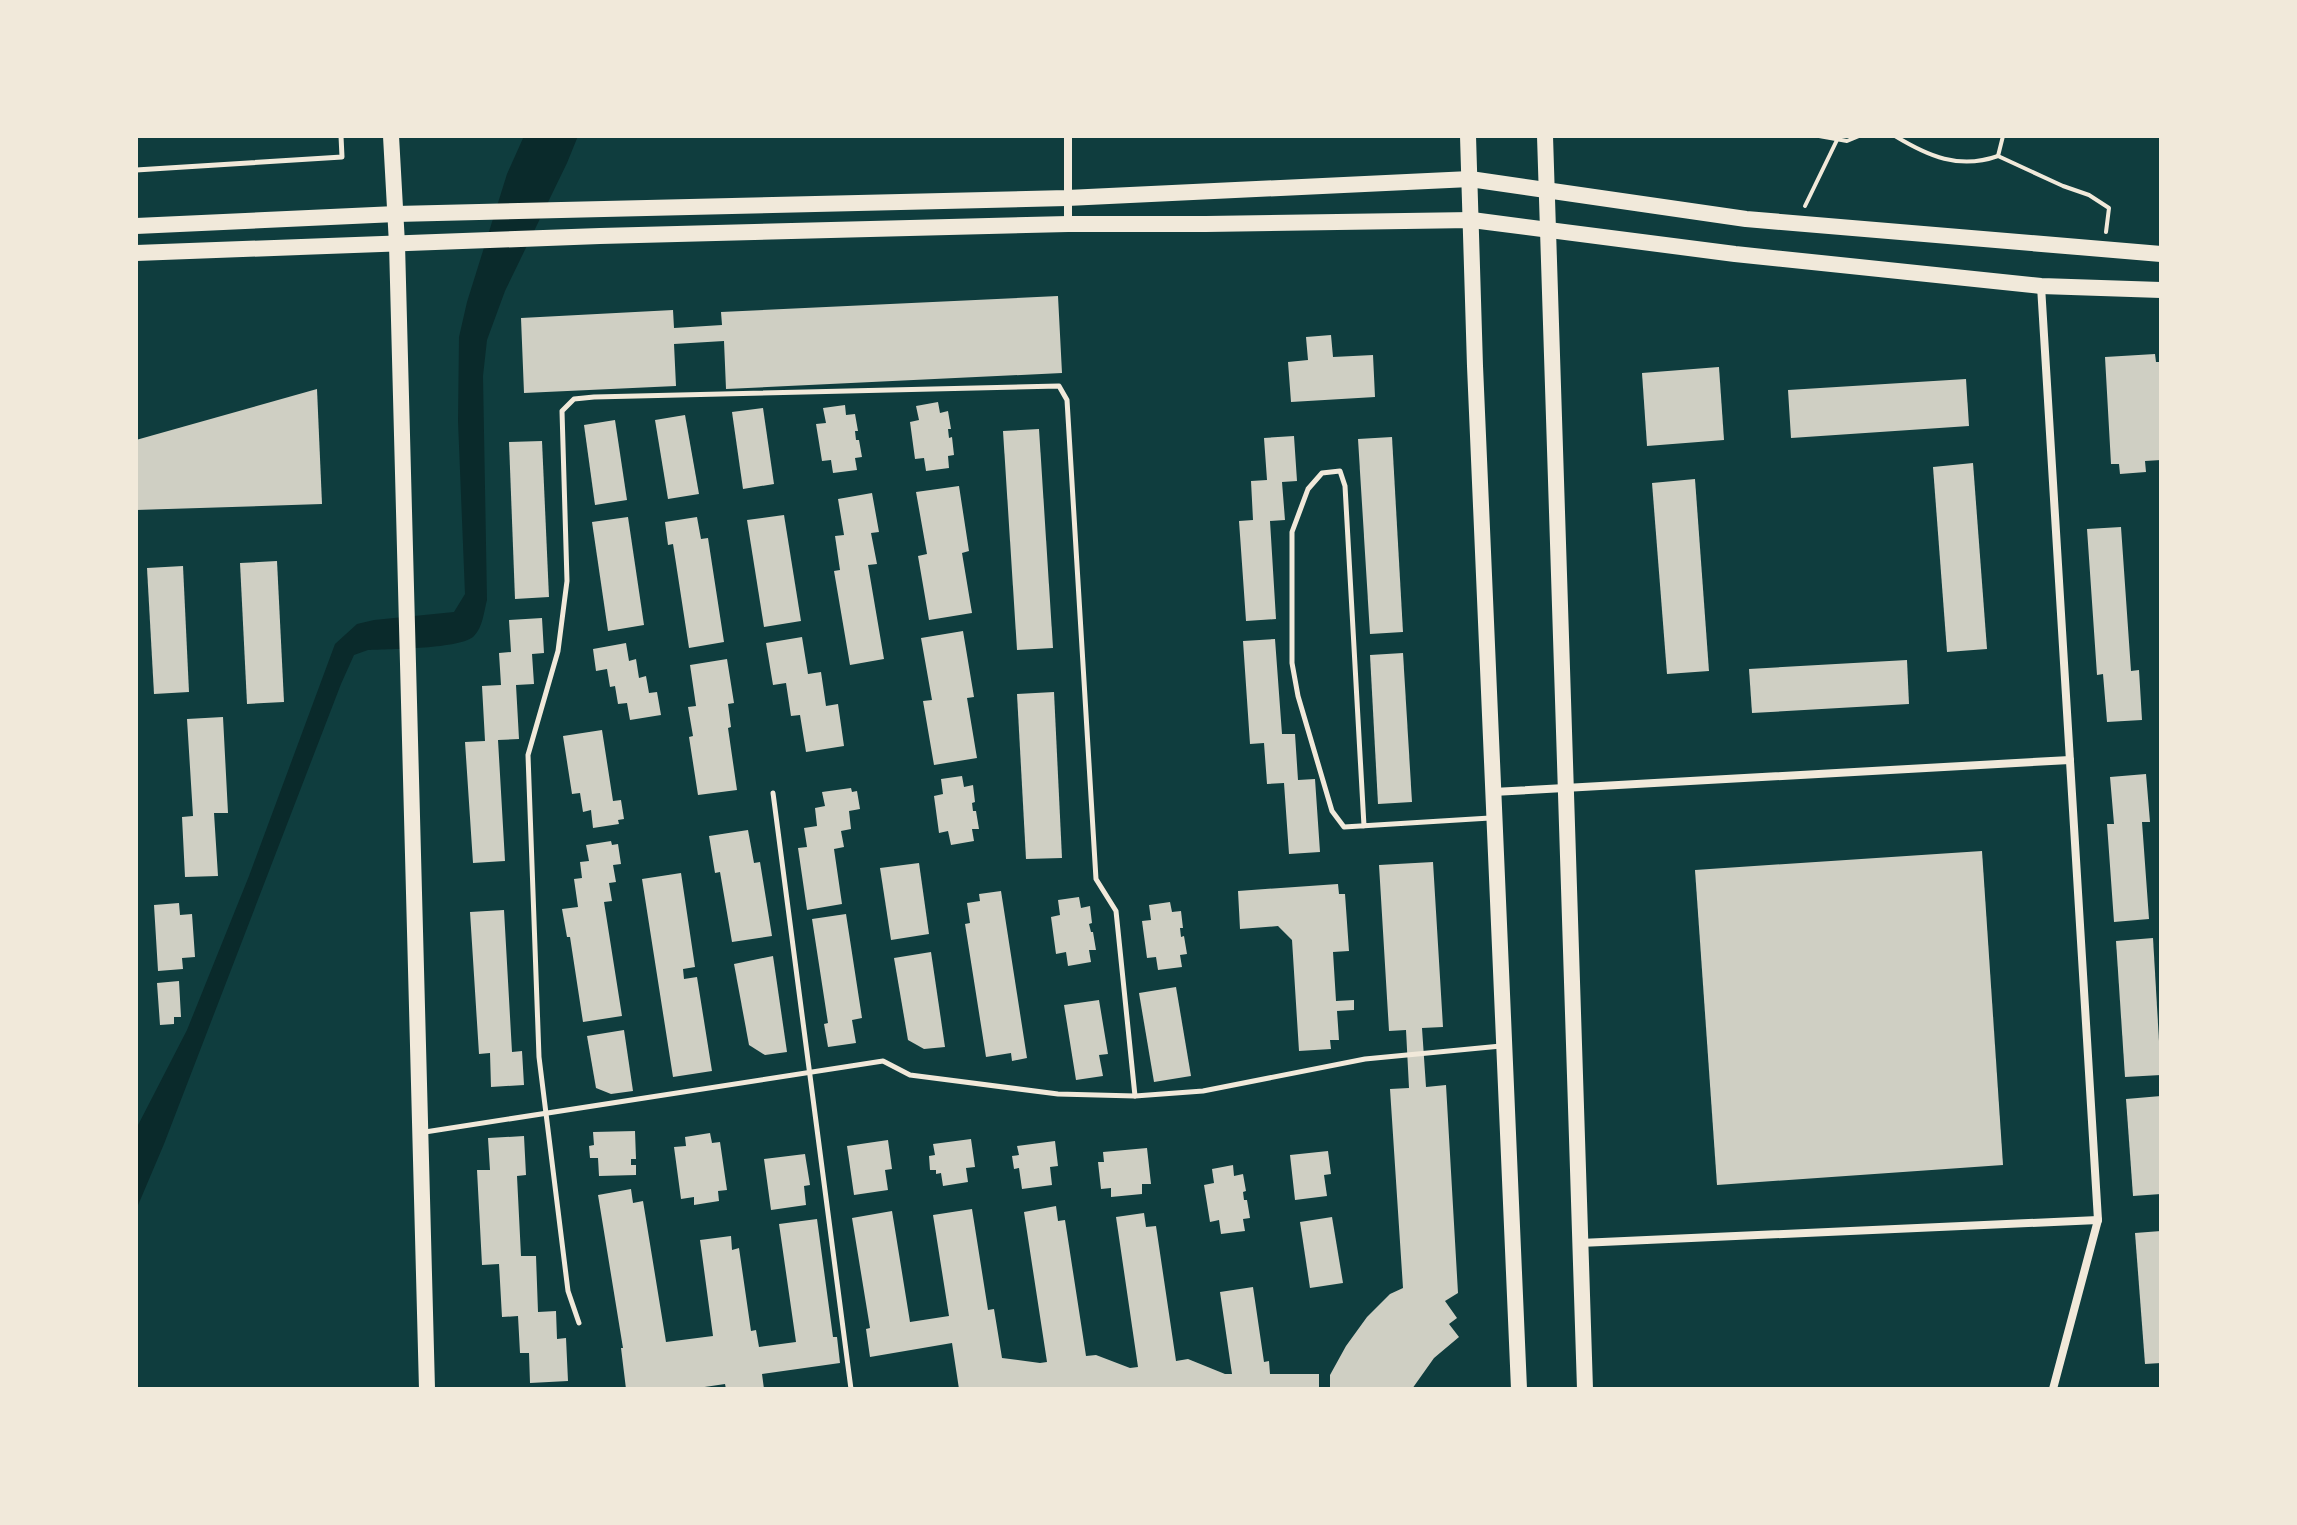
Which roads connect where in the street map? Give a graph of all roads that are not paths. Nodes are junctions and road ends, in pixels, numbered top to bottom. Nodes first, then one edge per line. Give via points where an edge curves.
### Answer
1 (341, 136) edge
2 (391, 136) edge
3 (1068, 136) edge
4 (1468, 136) edge
5 (1545, 136) edge
6 (136, 170) edge
7 (1470, 179) junction
8 (1548, 189) junction
9 (1067, 198) junction
10 (396, 214) junction
11 (1472, 220) junction
12 (1068, 224) junction
13 (136, 226) edge
14 (1549, 232) junction
15 (397, 244) junction
16 (136, 253) edge
17 (2161, 254) edge
18 (2041, 286) junction
19 (2161, 290) edge
20 (2070, 760) junction
21 (1566, 788) junction
22 (1493, 792) junction
23 (773, 793) dead end
24 (1494, 818) junction
25 (1364, 826) junction
26 (1504, 1046) junction
27 (809, 1072) junction
28 (1135, 1096) junction
29 (546, 1113) junction
30 (420, 1132) junction
31 (2098, 1220) junction
32 (1580, 1243) junction
33 (579, 1323) dead end
34 (427, 1389) edge
35 (851, 1389) edge
36 (1519, 1389) edge
37 (1585, 1389) edge
38 (2053, 1389) edge

1 - 6 lane via 342,157
2 - 10 main road
3 - 9 street
4 - 7 main road
5 - 8 main road
7 - 8 main road
7 - 9 main road
7 - 11 main road
8 - 14 main road
8 - 17 main road via 1746,219
9 - 10 main road
9 - 12 street
10 - 13 main road
10 - 15 main road
11 - 12 main road
11 - 14 main road
11 - 22 main road
12 - 15 main road
14 - 18 main road
14 - 21 main road
15 - 16 main road
15 - 30 main road
18 - 19 main road
18 - 20 street
20 - 21 street
20 - 31 street
21 - 22 street
21 - 32 main road
22 - 24 main road
23 - 27 lane
24 - 25 lane
24 - 26 main road
25 - 25 lane via 1344,827 1332,811 1292,663 1292,532 1308,489 1322,473 1340,471
26 - 28 lane via 1365,1059 1203,1091
26 - 36 main road
27 - 28 lane via 883,1061 910,1075 1058,1094
27 - 29 lane
27 - 35 lane
28 - 29 lane via 1116,911 1096,879 1067,400 1059,386 594,397 574,399 562,411 567,581 558,651 528,755 539,1057
29 - 30 lane
29 - 33 lane via 568,1291
30 - 34 main road
31 - 32 street
31 - 38 street
32 - 37 main road

